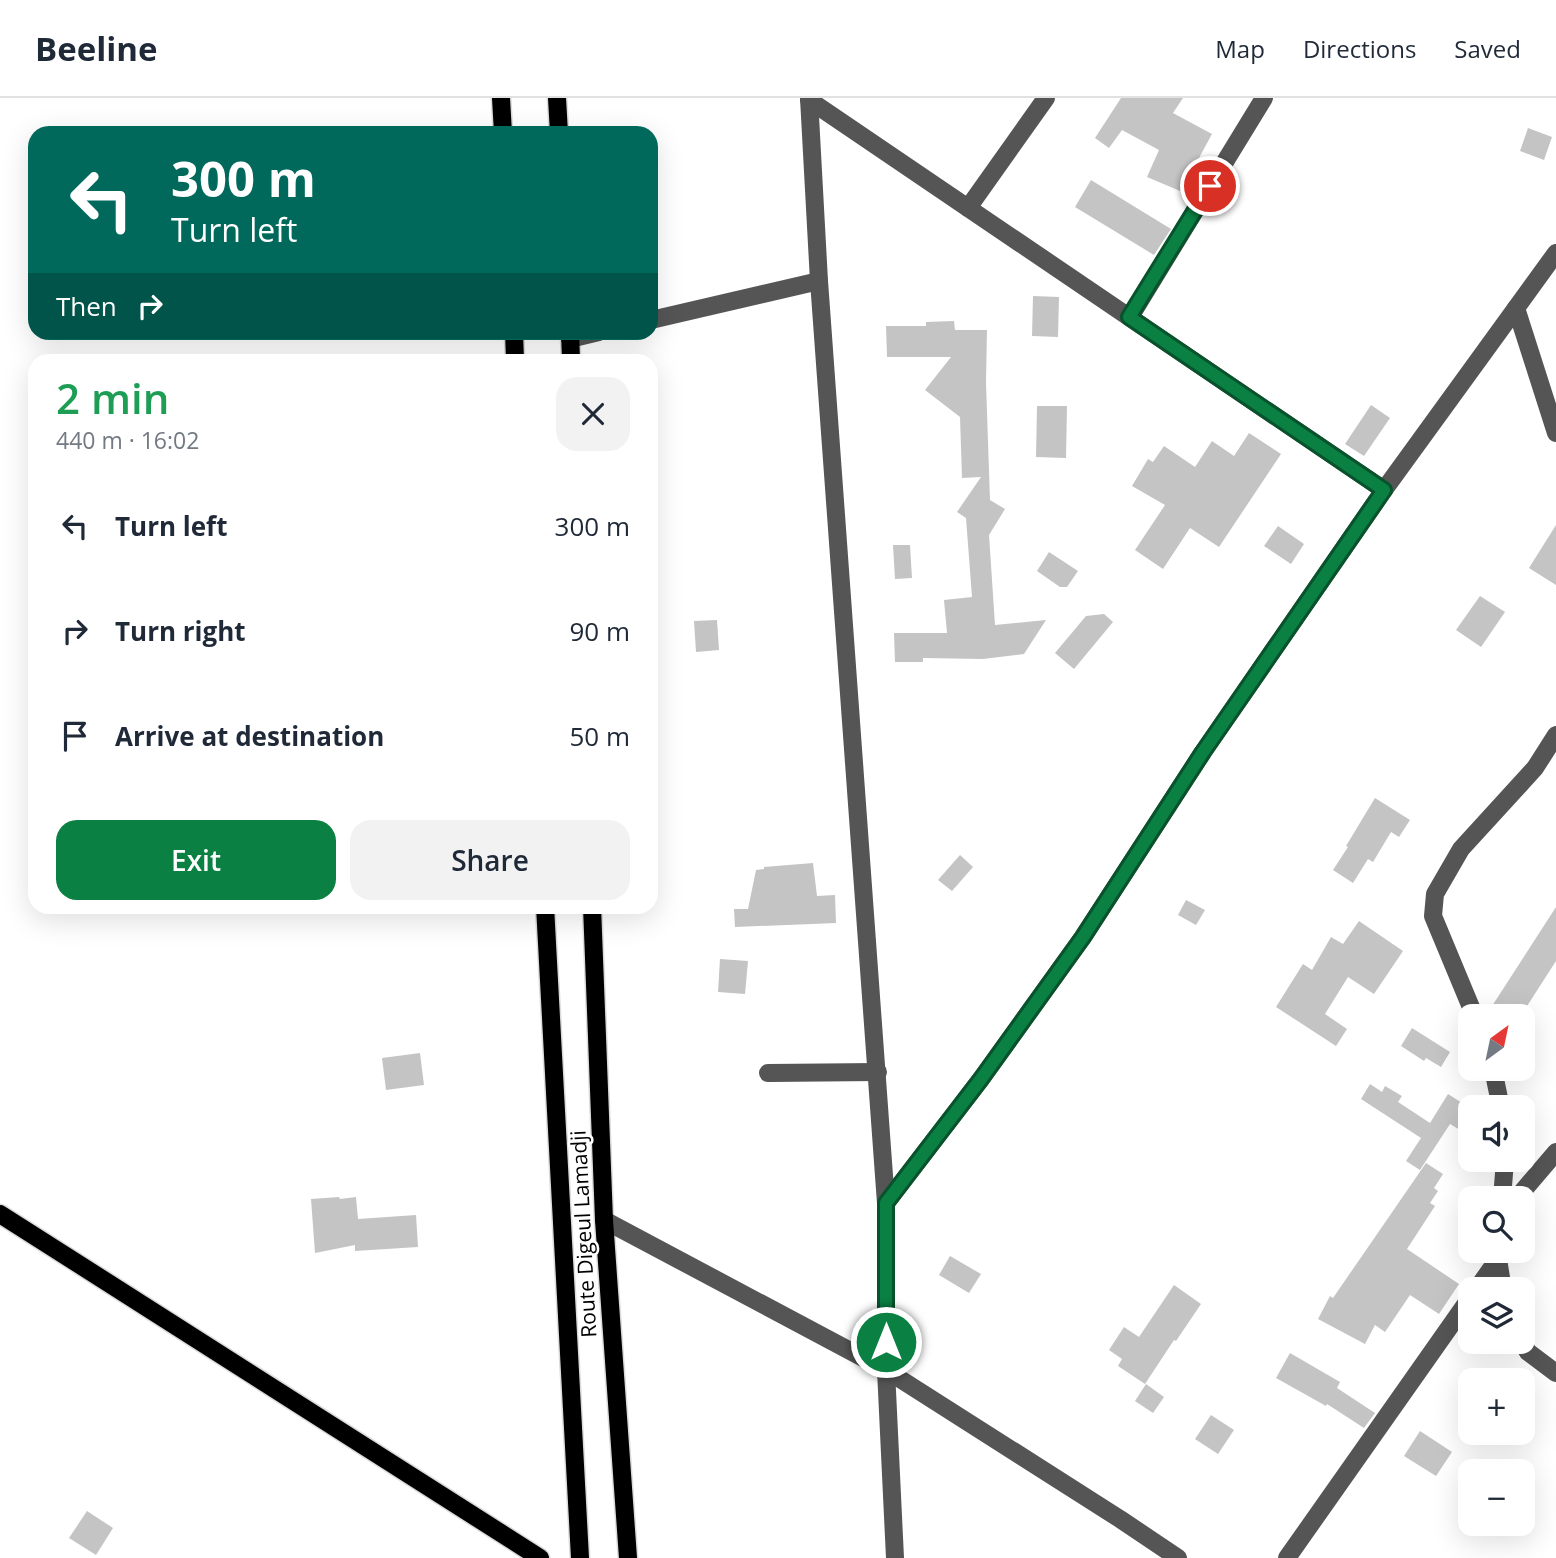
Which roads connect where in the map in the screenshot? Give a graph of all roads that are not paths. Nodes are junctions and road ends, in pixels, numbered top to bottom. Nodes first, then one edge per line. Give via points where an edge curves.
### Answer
1 (501, 98) edge
2 (557, 98) edge
3 (1046, 98) edge
4 (1264, 98) edge
5 (809, 99) edge
6 (503, 126) edge
7 (559, 126) edge
8 (968, 208) junction
9 (1556, 253) edge
10 (819, 281) junction
11 (1516, 308) junction
12 (1129, 317) junction
13 (658, 318) edge
14 (1556, 433) edge
15 (1384, 490) junction
16 (1556, 734) edge
17 (545, 914) edge
18 (592, 914) edge
19 (1470, 1004) edge
20 (878, 1072) junction
21 (768, 1073) dead end
22 (1556, 1152) edge
23 (1527, 1186) edge
24 (886, 1203) junction
25 (0, 1213) edge
26 (604, 1220) junction
27 (1458, 1315) edge
28 (1531, 1354) edge
29 (886, 1370) junction
30 (1556, 1373) edge
31 (540, 1558) edge
32 (580, 1558) edge
33 (628, 1558) edge
34 (895, 1558) edge
35 (1178, 1558) edge
36 (1287, 1558) edge

1 - 6 main road
2 - 7 main road
3 - 8 street
4 - 12 street
5 - 8 street
5 - 10 street
8 - 12 street
9 - 11 street
10 - 13 street
10 - 20 street
11 - 14 street
11 - 15 street
12 - 15 street
15 - 24 street via 1203,752 1083,937
16 - 19 street via 1535,768 1461,849 1435,894 1433,916
17 - 32 main road, Route Digeul Lamadji
18 - 26 main road, Route Digeul Lamadji
20 - 21 street
20 - 24 street
22 - 23 street
24 - 29 street
25 - 31 main road
26 - 29 street
26 - 33 main road, Route Digeul Lamadji
27 - 36 street
28 - 30 street
29 - 34 street
29 - 35 street

